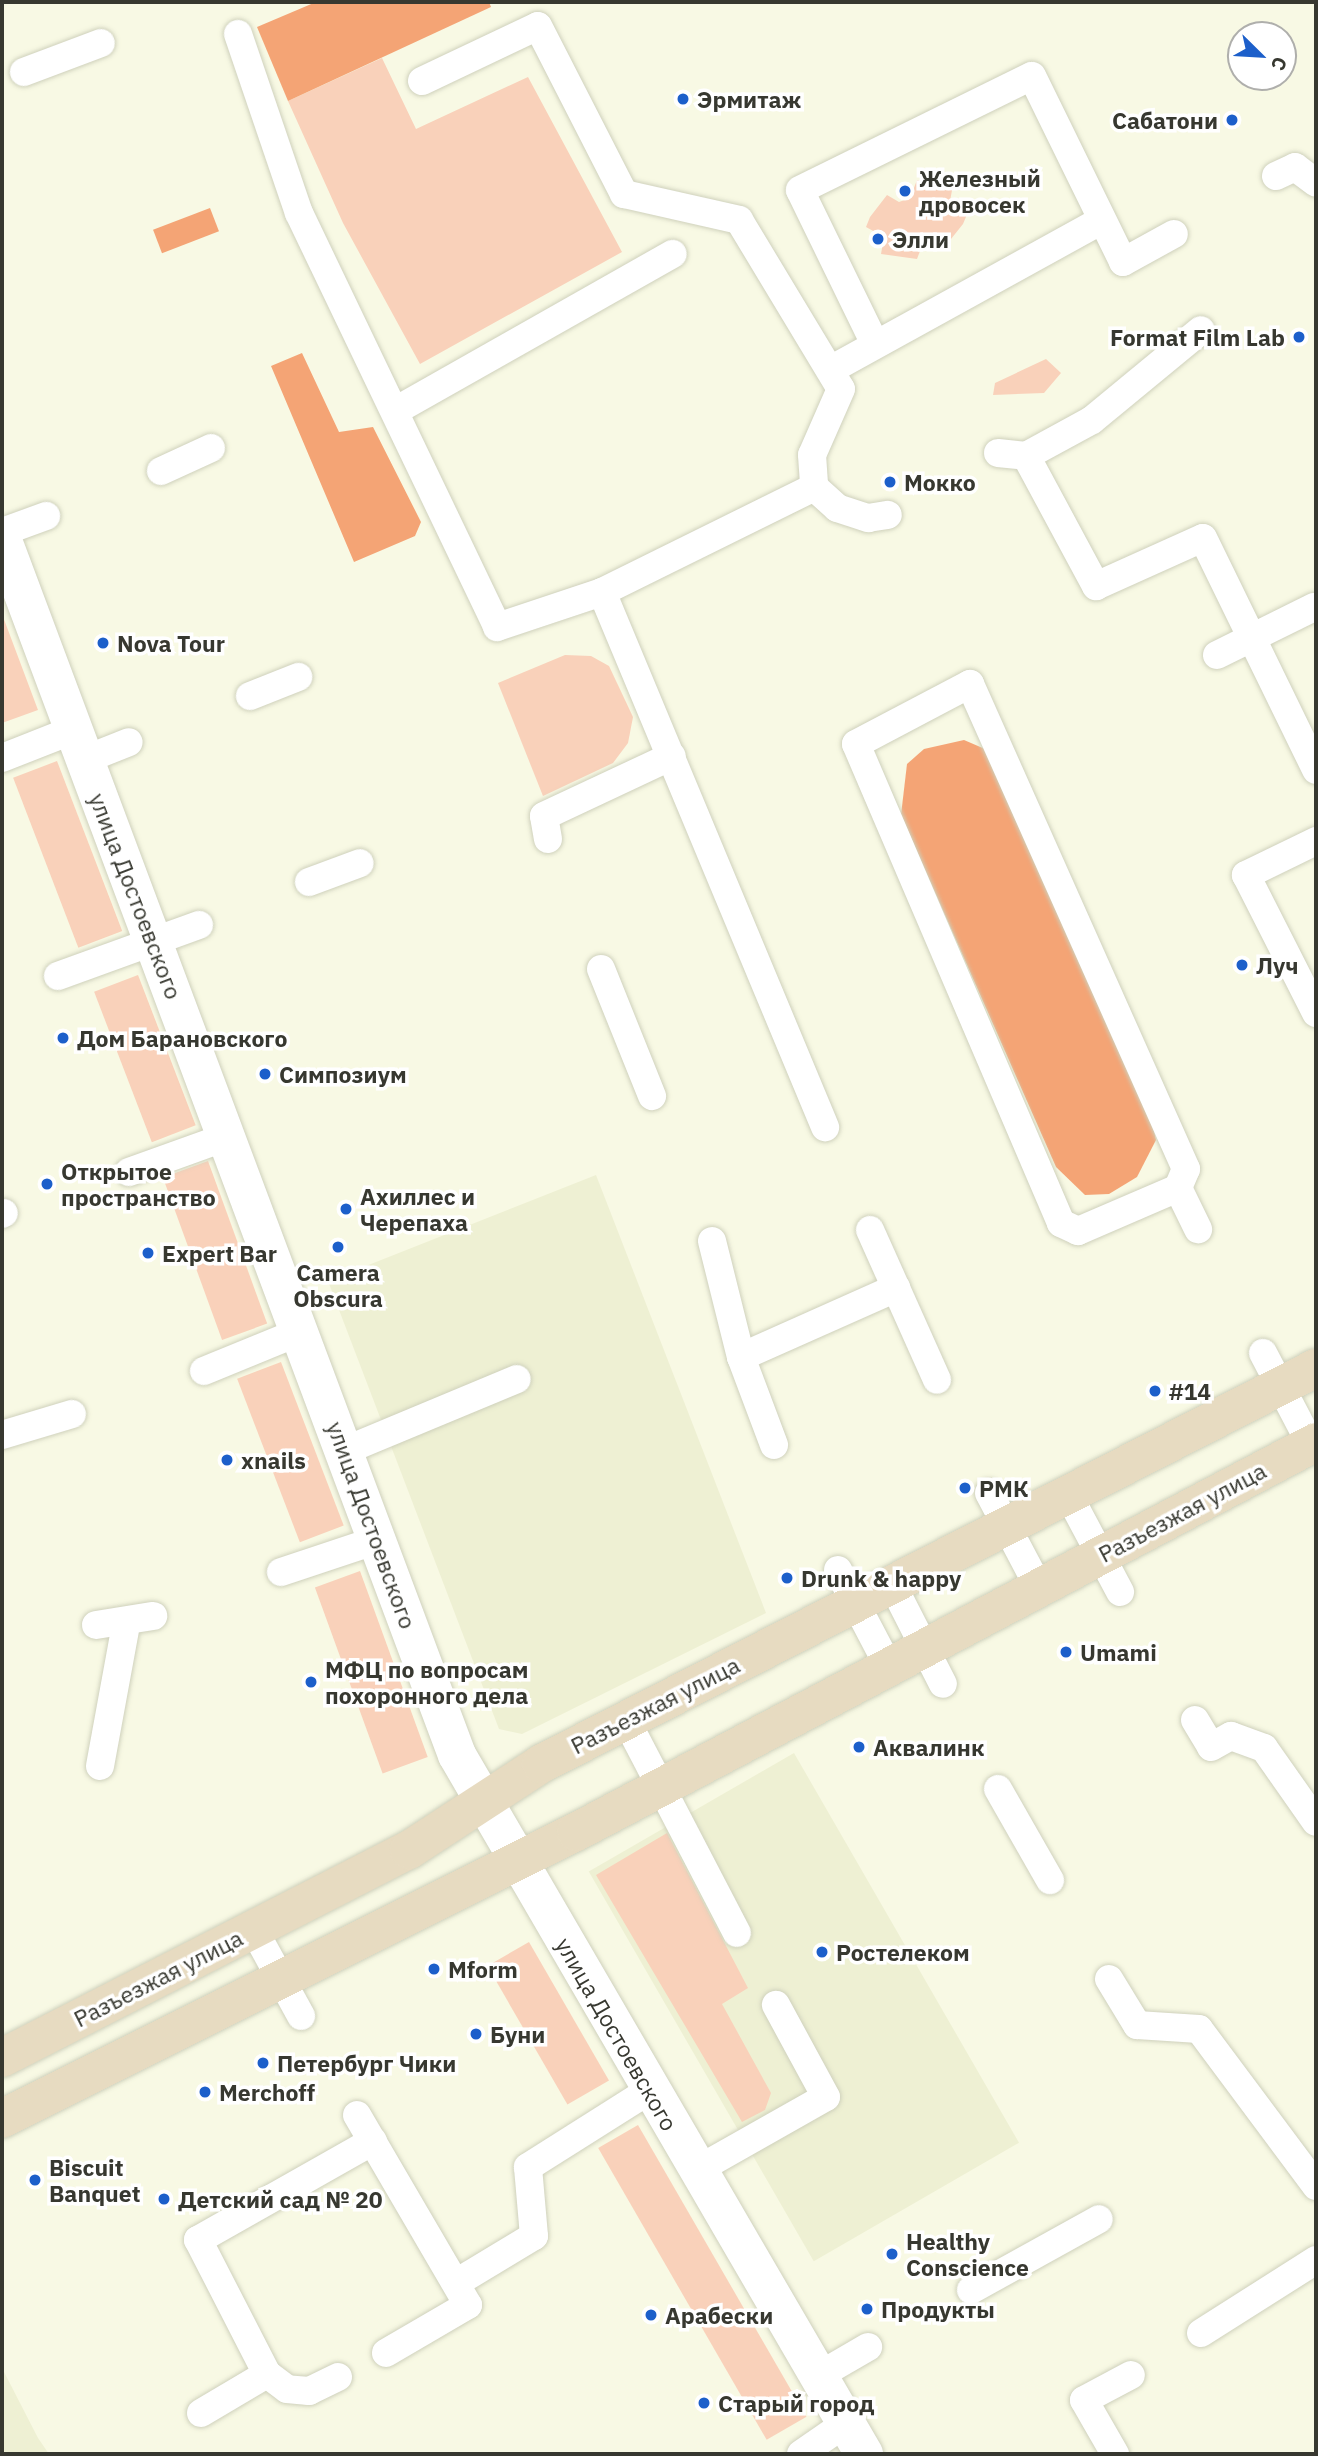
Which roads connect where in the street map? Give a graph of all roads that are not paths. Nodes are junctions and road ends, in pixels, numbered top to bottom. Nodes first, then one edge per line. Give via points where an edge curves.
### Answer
1 (238, 34) dead end
2 (101, 43) dead end
3 (24, 72) dead end
4 (422, 81) dead end
5 (1276, 176) dead end
6 (1316, 183) edge
7 (1102, 220) junction
8 (1174, 234) dead end
9 (673, 254) dead end
10 (1201, 330) dead end
11 (875, 344) junction
12 (832, 369) junction
13 (395, 411) junction
14 (211, 448) dead end
15 (998, 453) dead end
16 (1026, 456) junction
17 (161, 471) dead end
18 (814, 487) junction
19 (888, 514) dead end
20 (46, 516) dead end
21 (2, 532) edge
22 (2, 538) edge
23 (602, 592) junction
24 (1314, 607) dead end
25 (1254, 637) junction
26 (1217, 655) dead end
27 (298, 677) dead end
28 (250, 696) dead end
29 (129, 743) dead end
30 (78, 745) junction
31 (672, 757) junction
32 (2, 758) edge
33 (1316, 770) edge
34 (548, 839) dead end
35 (1316, 841) edge
36 (360, 863) dead end
37 (309, 882) dead end
38 (199, 925) dead end
39 (153, 941) junction
40 (601, 969) dead end
41 (58, 976) dead end
42 (1316, 1013) edge
43 (652, 1096) dead end
44 (825, 1128) dead end
45 (226, 1137) junction
46 (129, 1172) dead end
47 (1178, 1188) junction
48 (1198, 1229) dead end
49 (870, 1230) dead end
50 (712, 1241) dead end
51 (896, 1288) junction
52 (299, 1332) junction
53 (1263, 1353) dead end
54 (741, 1357) junction
55 (1316, 1368) edge
56 (204, 1370) dead end
57 (517, 1380) dead end
58 (937, 1380) dead end
59 (1280, 1386) junction
60 (72, 1413) dead end
61 (2, 1436) edge
62 (1313, 1443) edge
63 (774, 1445) dead end
64 (344, 1451) junction
65 (1068, 1494) junction
66 (997, 1510) junction
67 (377, 1540) junction
68 (1100, 1555) junction
69 (281, 1572) dead end
70 (892, 1584) junction
71 (846, 1586) junction
72 (1039, 1588) junction
73 (1120, 1592) dead end
74 (153, 1616) dead end
75 (126, 1624) junction
76 (96, 1625) dead end
77 (925, 1648) junction
78 (889, 1667) junction
79 (943, 1684) dead end
80 (626, 1720) junction
81 (1195, 1720) dead end
82 (100, 1766) dead end
83 (660, 1787) junction
84 (998, 1789) dead end
85 (482, 1802) junction
86 (1316, 1822) edge
87 (515, 1860) junction
88 (1049, 1880) dead end
89 (254, 1930) junction
90 (737, 1933) dead end
91 (279, 1977) junction
92 (1109, 1979) dead end
93 (776, 2005) dead end
94 (301, 2016) dead end
95 (2, 2058) edge
96 (650, 2090) junction
97 (357, 2115) dead end
98 (2, 2119) edge
99 (373, 2141) junction
100 (697, 2170) junction
101 (1316, 2186) edge
102 (1099, 2219) dead end
103 (1316, 2260) edge
104 (456, 2283) junction
105 (971, 2290) dead end
106 (1201, 2333) dead end
107 (867, 2347) dead end
108 (386, 2353) dead end
109 (267, 2374) junction
110 (1131, 2375) dead end
111 (818, 2376) junction
112 (338, 2377) dead end
113 (201, 2413) dead end
114 (855, 2439) edge
115 (801, 2454) edge
116 (1115, 2454) edge

1 - 13 lane via 299,213
2 - 3 lane
4 - 12 lane via 538,26 624,194 739,220
5 - 6 lane via 1294,167
7 - 8 lane via 1123,262
7 - 11 lane
7 - 11 lane via 1032,76 800,190
9 - 13 lane
10 - 16 lane via 1092,420
11 - 12 lane
12 - 18 lane via 841,389 812,455
13 - 23 lane via 497,626
14 - 17 lane
15 - 16 lane
16 - 25 lane via 1096,586 1203,538
18 - 19 lane via 837,508 867,518
18 - 23 lane
20 - 21 lane
22 - 30 street, улица Достоевского
23 - 31 lane
24 - 25 lane
25 - 26 lane
25 - 33 lane
27 - 28 lane
29 - 30 lane
30 - 32 lane
30 - 39 street, улица Достоевского
31 - 34 lane via 544,816
31 - 44 lane
35 - 42 lane via 1245,875
36 - 37 lane
38 - 39 lane
39 - 41 lane
39 - 45 street, улица Достоевского
40 - 43 lane
45 - 46 lane
45 - 52 street, улица Достоевского
47 - 47 lane via 1078,1231 1061,1223 856,744 970,684 1186,1169
47 - 48 lane
49 - 51 lane
50 - 54 lane
51 - 54 lane
51 - 58 lane
52 - 56 lane
52 - 64 street, улица Достоевского
53 - 59 lane
54 - 63 lane
55 - 59 street, Разъезжая улица
57 - 64 lane
59 - 62 lane
59 - 65 street, Разъезжая улица
60 - 61 lane
62 - 68 street, Разъезжая улица
64 - 67 street, улица Достоевского
65 - 66 street, Разъезжая улица
65 - 68 lane
66 - 70 street, Разъезжая улица
66 - 72 lane
67 - 69 lane
67 - 85 street, улица Достоевского via 457,1755
68 - 72 street, Разъезжая улица
68 - 73 lane
70 - 71 street, Разъезжая улица
70 - 77 lane
71 - 78 lane
71 - 80 street, Разъезжая улица
72 - 77 street, Разъезжая улица
74 - 75 lane
75 - 76 lane
75 - 82 lane
77 - 78 street, Разъезжая улица
77 - 79 lane
78 - 83 street, Разъезжая улица
80 - 83 lane
80 - 85 street, Разъезжая улица
81 - 86 lane via 1211,1747 1231,1736 1264,1748
83 - 87 street, Разъезжая улица
83 - 90 lane
84 - 88 lane
85 - 87 street, улица Достоевского
85 - 89 street, Разъезжая улица via 409,1850
87 - 91 street, Разъезжая улица
87 - 96 street, улица Достоевского
89 - 91 lane
89 - 95 street, Разъезжая улица
91 - 94 lane
91 - 98 street, Разъезжая улица
92 - 101 lane via 1137,2025 1199,2029
93 - 100 lane via 826,2097
96 - 100 street, улица Достоевского
96 - 104 lane via 528,2167 538,2242
97 - 99 lane
99 - 104 lane
99 - 109 lane via 198,2240
100 - 111 street, улица Достоевского
102 - 105 lane
103 - 106 lane
104 - 108 lane via 468,2305
107 - 111 lane
109 - 112 lane via 287,2389 309,2391
109 - 113 lane
110 - 116 lane via 1084,2400
111 - 114 street, улица Достоевского
114 - 115 lane

